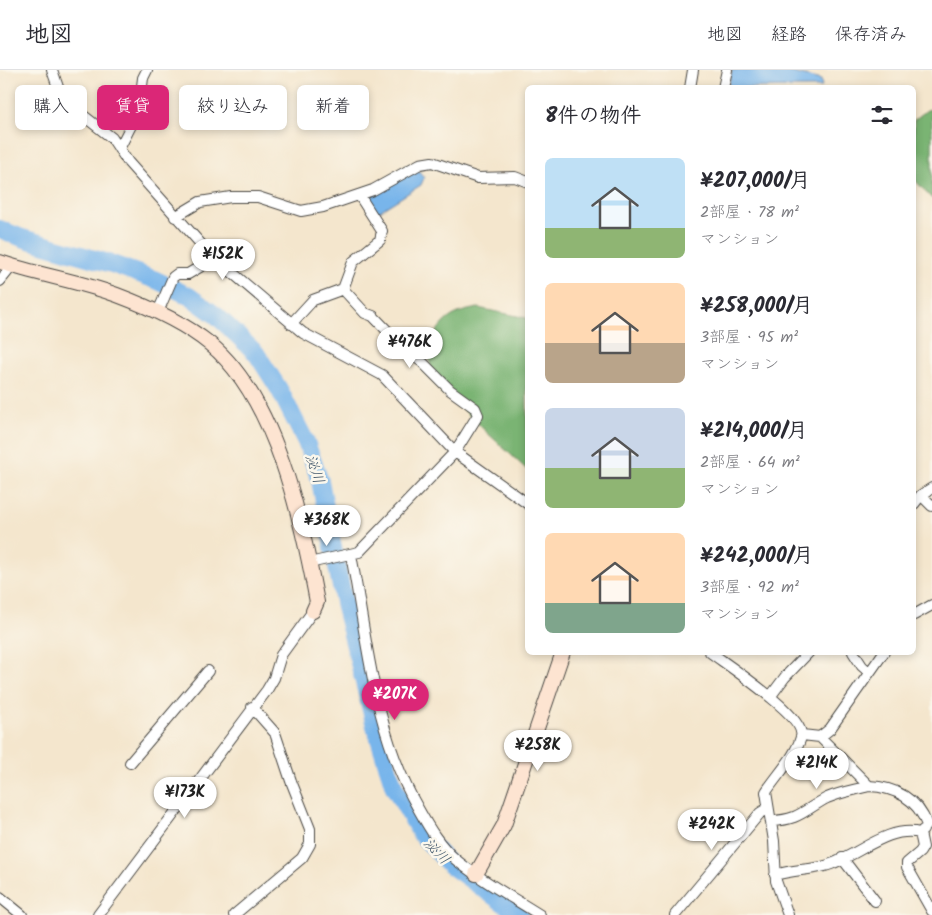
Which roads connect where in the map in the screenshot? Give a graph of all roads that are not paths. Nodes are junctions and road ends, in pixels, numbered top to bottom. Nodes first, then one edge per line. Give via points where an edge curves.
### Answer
1 (52, 70) edge
2 (147, 70) edge
3 (694, 70) edge
4 (727, 70) edge
5 (691, 85) edge
6 (724, 85) edge
7 (119, 149) junction
8 (525, 181) edge
9 (359, 194) junction
10 (176, 217) junction
11 (215, 258) junction
12 (6, 264) edge
13 (0, 281) edge
14 (343, 289) junction
15 (160, 307) junction
16 (291, 324) junction
17 (455, 452) junction
18 (932, 488) edge
19 (921, 495) junction
20 (916, 501) edge
21 (525, 502) edge
22 (932, 506) edge
23 (347, 556) junction
24 (312, 563) junction
25 (932, 605) edge
26 (314, 612) joint
27 (916, 614) edge
28 (562, 655) edge
29 (714, 655) edge
30 (806, 655) edge
31 (855, 655) edge
32 (882, 655) edge
33 (208, 671) dead end
34 (869, 672) junction
35 (770, 697) junction
36 (252, 707) junction
37 (802, 735) junction
38 (820, 737) junction
39 (130, 763) dead end
40 (868, 786) junction
41 (768, 808) junction
42 (771, 821) junction
43 (930, 824) edge
44 (920, 833) junction
45 (842, 858) junction
46 (476, 874) junction
47 (775, 875) junction
48 (0, 897) edge
49 (875, 901) dead end
50 (932, 911) edge
51 (22, 915) edge
52 (98, 915) edge
53 (234, 915) edge
54 (540, 915) edge
55 (675, 915) edge
56 (788, 915) edge

1 - 7 street via 66,102 112,138
2 - 7 street via 139,110
3 - 5 street
4 - 6 street
7 - 10 street
8 - 9 street via 516,177 478,178 432,162 413,167 373,190
9 - 10 street via 301,211 258,197 231,197 200,202
9 - 14 street via 382,231 380,240 353,262
10 - 11 street
11 - 15 street via 188,274 173,277
11 - 16 street
12 - 13 street
12 - 15 street
14 - 16 street via 313,300
14 - 17 street via 403,348 475,408 478,415
15 - 24 street via 210,344 253,393 291,491
16 - 17 street via 323,345 382,374
17 - 21 street
17 - 23 street via 359,552
18 - 19 street
19 - 20 street
19 - 22 street
23 - 24 street
23 - 46 street via 361,607 368,663 398,772 431,832 454,858
24 - 26 street via 317,602
25 - 27 street
26 - 36 street via 290,641 274,678
28 - 46 street via 504,825
29 - 35 street
30 - 35 street
31 - 34 street
32 - 34 street
33 - 39 street
34 - 38 street via 830,729
35 - 37 street via 794,717
36 - 52 street
36 - 53 street via 275,733 310,829 310,844 302,858
37 - 38 street
37 - 41 street via 796,750 766,792
38 - 40 street
40 - 42 street via 831,797 802,816
40 - 43 street via 884,786 909,798
41 - 42 street
41 - 55 street via 760,813
42 - 47 street
43 - 44 street
44 - 45 street via 896,833
44 - 50 street via 923,847 907,867
45 - 47 street via 827,865
45 - 49 street
46 - 54 street
47 - 56 street
48 - 51 street

